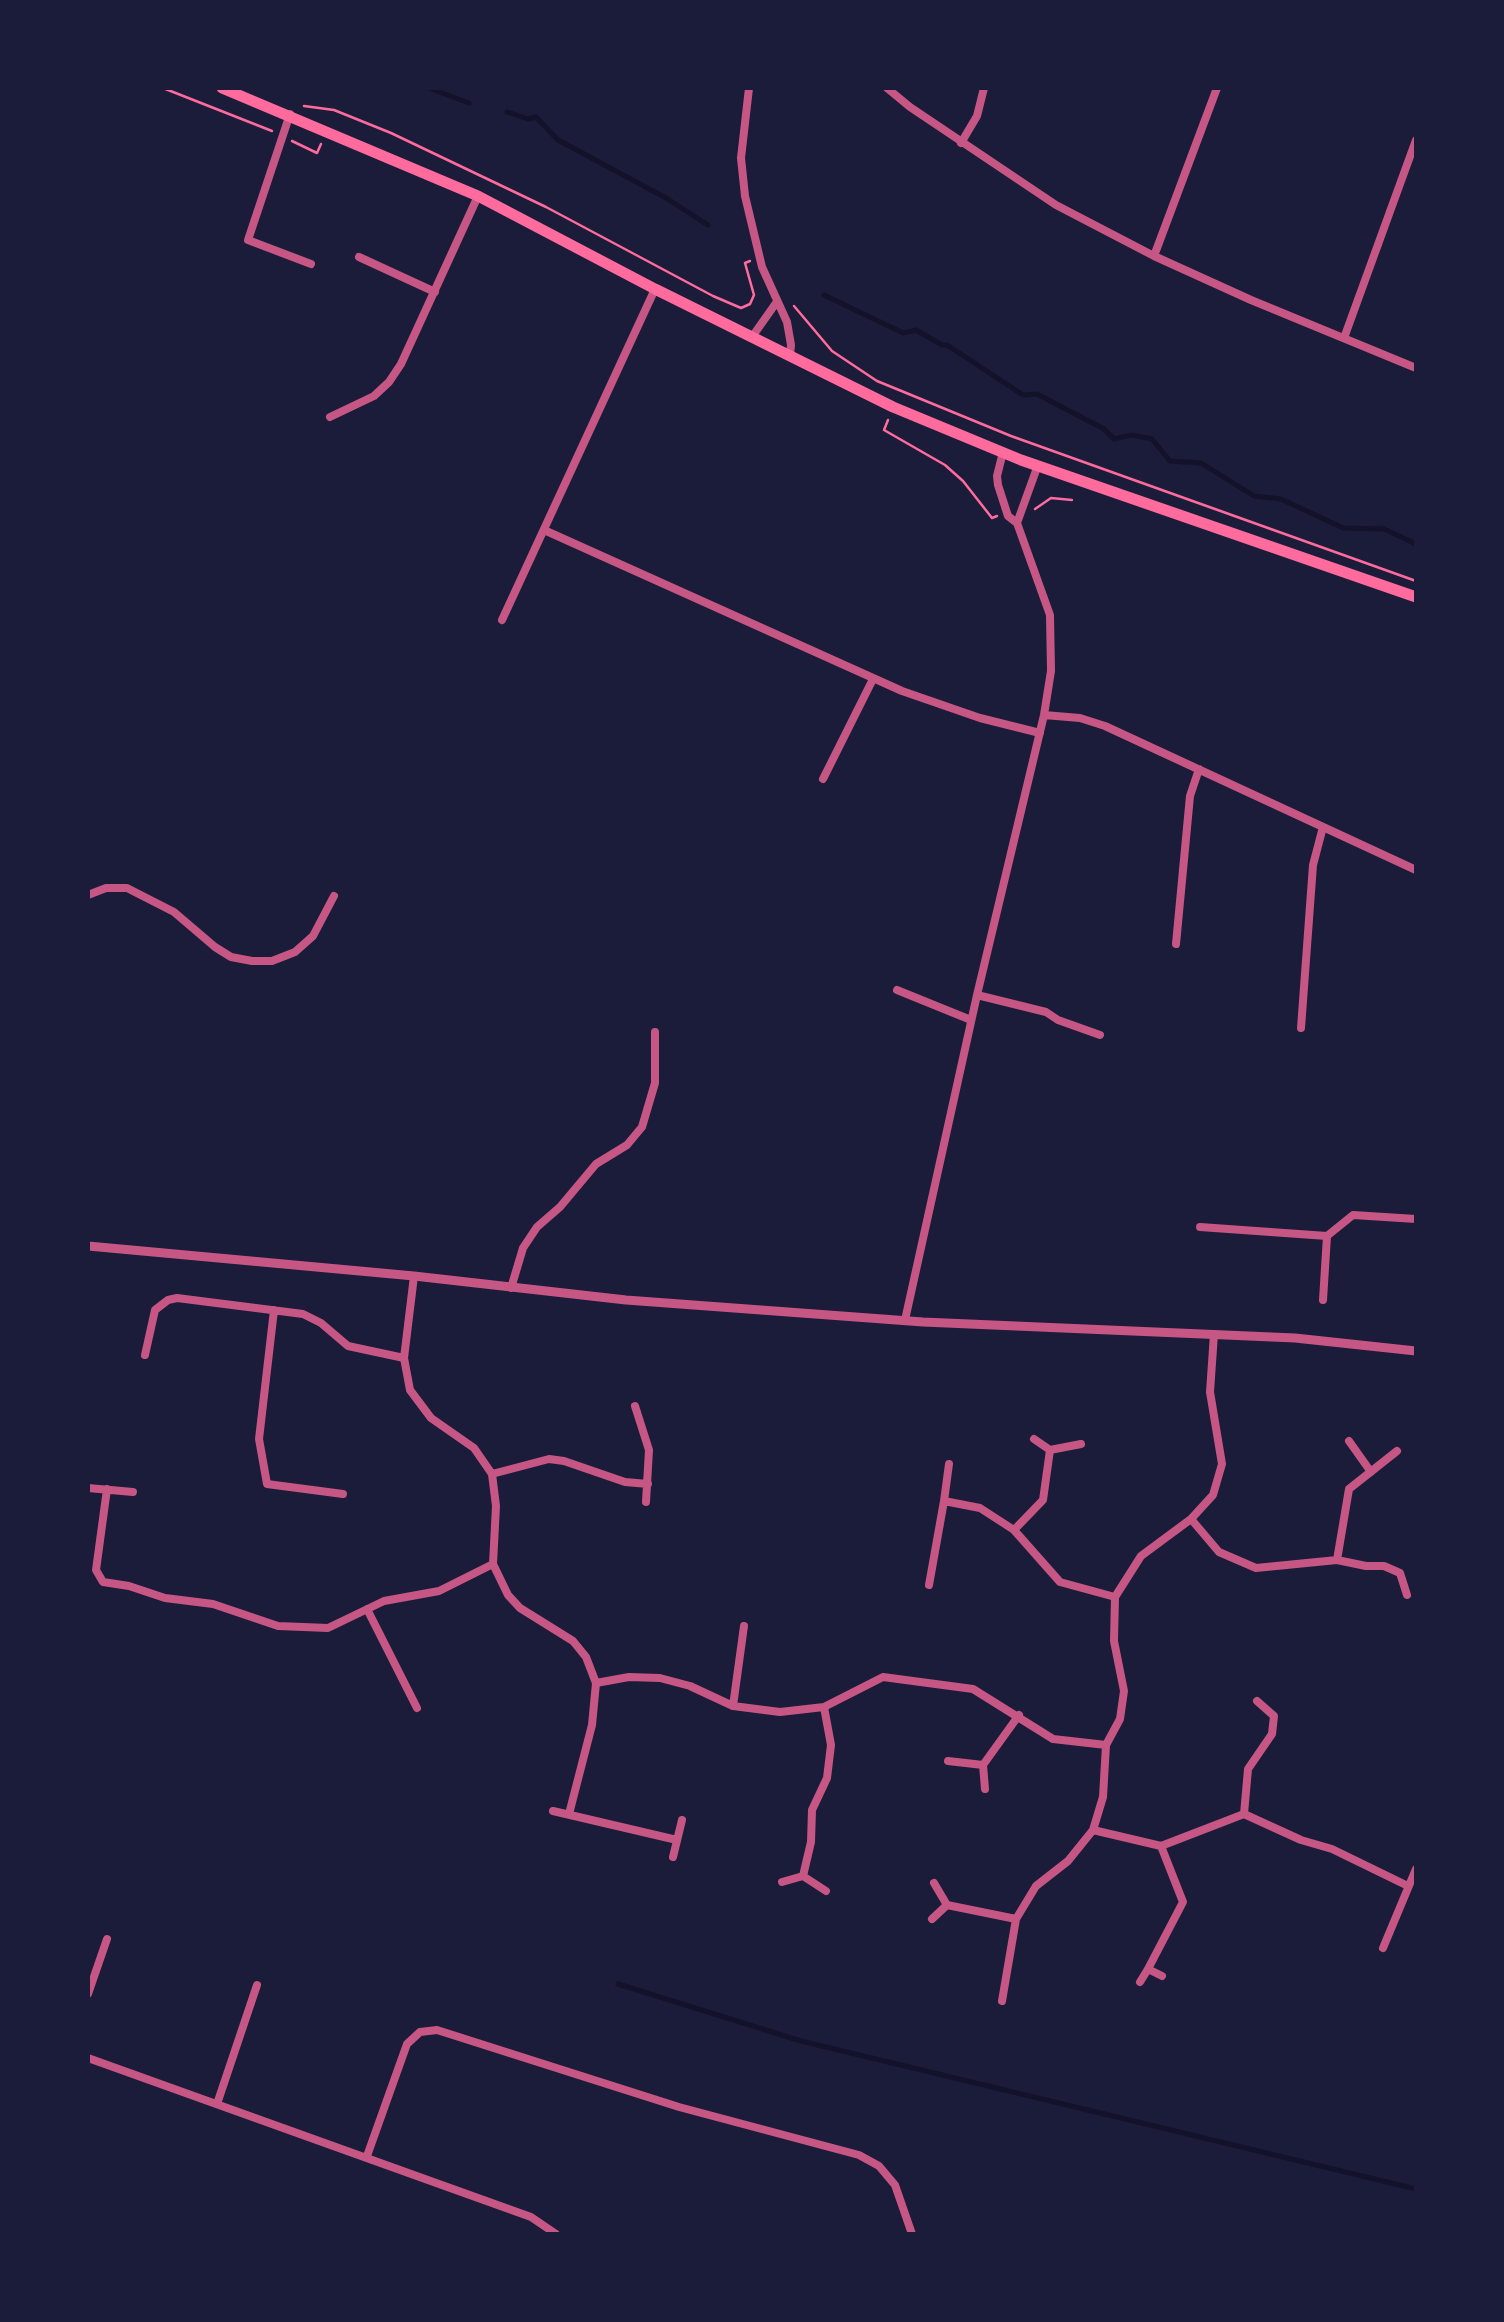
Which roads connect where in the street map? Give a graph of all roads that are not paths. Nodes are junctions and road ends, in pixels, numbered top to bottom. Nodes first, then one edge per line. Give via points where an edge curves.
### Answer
1 (222, 88) edge
2 (749, 88) edge
3 (887, 88) edge
4 (984, 88) edge
5 (1217, 88) edge
6 (290, 114) junction
7 (1416, 140) edge
8 (961, 142) junction
9 (478, 196) junction
10 (1154, 256) junction
11 (360, 257) dead end
12 (311, 264) dead end
13 (655, 289) junction
14 (435, 292) junction
15 (776, 303) junction
16 (752, 337) junction
17 (1344, 338) junction
18 (790, 356) junction
19 (1416, 368) edge
20 (330, 417) dead end
21 (1002, 452) junction
22 (1038, 466) junction
23 (1017, 523) junction
24 (544, 530) junction
25 (1416, 597) edge
26 (502, 620) dead end
27 (873, 679) junction
28 (1044, 715) junction
29 (1040, 733) junction
30 (1200, 769) junction
31 (824, 779) dead end
32 (1323, 827) junction
33 (1416, 870) edge
34 (88, 895) edge
35 (334, 896) dead end
36 (1176, 944) dead end
37 (897, 990) dead end
38 (977, 995) junction
39 (1093, 1016) dead end
40 (971, 1020) junction
41 (1300, 1028) dead end
42 (1089, 1030) junction
43 (656, 1032) dead end
44 (1100, 1034) dead end
45 (1416, 1219) edge
46 (1200, 1227) dead end
47 (1328, 1236) junction
48 (88, 1246) edge
49 (414, 1276) junction
50 (511, 1288) junction
51 (1323, 1300) dead end
52 (274, 1310) junction
53 (905, 1320) junction
54 (1214, 1334) junction
55 (1416, 1352) edge
56 (145, 1355) dead end
57 (404, 1358) junction
58 (635, 1406) dead end
59 (1034, 1438) dead end
60 (1349, 1441) dead end
61 (1081, 1444) dead end
62 (1050, 1450) junction
63 (1397, 1451) dead end
64 (949, 1464) dead end
65 (1371, 1472) junction
66 (492, 1474) junction
67 (648, 1484) junction
68 (88, 1488) edge
69 (107, 1490) junction
70 (134, 1492) dead end
71 (343, 1494) dead end
72 (944, 1500) junction
73 (646, 1502) dead end
74 (1191, 1519) junction
75 (1014, 1530) junction
76 (1337, 1560) junction
77 (494, 1564) junction
78 (929, 1585) dead end
79 (1408, 1595) dead end
80 (1115, 1597) junction
81 (366, 1608) junction
82 (744, 1626) dead end
83 (596, 1683) junction
84 (1257, 1702) dead end
85 (733, 1706) junction
86 (824, 1707) junction
87 (417, 1708) dead end
88 (1284, 1712) dead end
89 (1018, 1715) junction
90 (1274, 1716) junction
91 (1106, 1744) junction
92 (948, 1762) dead end
93 (983, 1765) junction
94 (985, 1789) dead end
95 (552, 1811) dead end
96 (569, 1814) junction
97 (1244, 1814) junction
98 (682, 1820) dead end
99 (1094, 1830) junction
100 (677, 1840) junction
101 (1161, 1846) junction
102 (673, 1857) dead end
103 (1416, 1869) edge
104 (803, 1876) junction
105 (782, 1882) dead end
106 (934, 1883) dead end
107 (1408, 1886) junction
108 (826, 1891) dead end
109 (946, 1905) junction
110 (1016, 1919) junction
111 (932, 1920) dead end
112 (107, 1938) dead end
113 (1383, 1948) dead end
114 (1148, 1969) junction
115 (1162, 1976) dead end
116 (1140, 1982) dead end
117 (258, 1985) dead end
118 (88, 1994) edge
119 (1002, 2001) dead end
120 (88, 2058) edge
121 (217, 2104) junction
122 (367, 2156) junction
123 (556, 2234) edge
124 (912, 2234) edge

1 - 6 highway
2 - 15 street via 744,196
3 - 8 street
4 - 8 street
5 - 10 street
6 - 9 highway
6 - 12 street via 248,240
7 - 17 street
8 - 10 street via 1056,204
9 - 13 highway
9 - 14 street
10 - 17 street
11 - 14 street
13 - 16 highway
13 - 24 street
14 - 20 street via 390,382
15 - 16 street
15 - 18 street via 787,322
16 - 18 highway
17 - 19 street
18 - 21 highway
21 - 22 highway
21 - 23 street via 997,476 1007,513
22 - 23 street
22 - 25 highway
23 - 28 street via 1050,616
24 - 26 street
24 - 27 street
27 - 29 street
27 - 31 street
28 - 29 street
28 - 30 street via 1105,726
29 - 38 street
30 - 32 street
30 - 36 street via 1190,796
32 - 33 street
32 - 41 street via 1314,854
34 - 35 street via 127,888 174,912 215,948 252,961 295,952 313,936
37 - 40 street
38 - 40 street
38 - 42 street
39 - 42 street
40 - 53 street
42 - 44 street
43 - 50 street via 655,1083 642,1127 537,1227
45 - 47 street via 1354,1216
46 - 47 street
47 - 51 street
48 - 49 street
49 - 50 street
49 - 57 street
50 - 53 street
52 - 56 street via 168,1300 150,1318
52 - 57 street via 318,1321 348,1346
52 - 71 street via 259,1439 267,1484
53 - 54 street
54 - 55 street
54 - 74 street via 1210,1392 1222,1464 1213,1495
57 - 66 street via 418,1405 474,1448
58 - 67 street via 649,1450
59 - 62 street
60 - 65 street
61 - 62 street
62 - 75 street via 1043,1500
63 - 65 street
64 - 72 street
65 - 76 street via 1350,1489
66 - 67 street via 550,1460
66 - 77 street
67 - 73 street
68 - 69 street
69 - 70 street
69 - 81 street via 96,1570 103,1582 214,1604 278,1626 328,1628
72 - 75 street via 980,1508
72 - 78 street
74 - 76 street via 1219,1552 1256,1568
74 - 80 street via 1141,1556
75 - 80 street via 1060,1582
76 - 79 street via 1400,1572
77 - 81 street via 439,1591
77 - 83 street via 520,1608 573,1641
80 - 91 street via 1114,1641 1124,1690 1120,1719
81 - 87 street
82 - 85 street
83 - 85 street via 660,1678
83 - 96 street
84 - 90 street
85 - 86 street via 780,1712
86 - 89 street via 883,1677 974,1689
86 - 104 street via 829,1762 812,1810
88 - 90 street
89 - 91 street via 1054,1739
89 - 93 street
90 - 97 street via 1272,1734 1248,1769
91 - 99 street
92 - 93 street
93 - 94 street
95 - 96 street
96 - 100 street
97 - 101 street
97 - 107 street
98 - 100 street
99 - 101 street
99 - 110 street via 1036,1886
100 - 102 street
101 - 114 street via 1183,1902
103 - 107 street
104 - 105 street
104 - 108 street
106 - 109 street
107 - 113 street
109 - 110 street
109 - 111 street
110 - 119 street
112 - 118 street
114 - 115 street
114 - 116 street
117 - 121 street
120 - 121 street
121 - 122 street
122 - 123 street via 531,2217
122 - 124 street via 406,2044 420,2032 437,2030 678,2107 859,2155 895,2185

